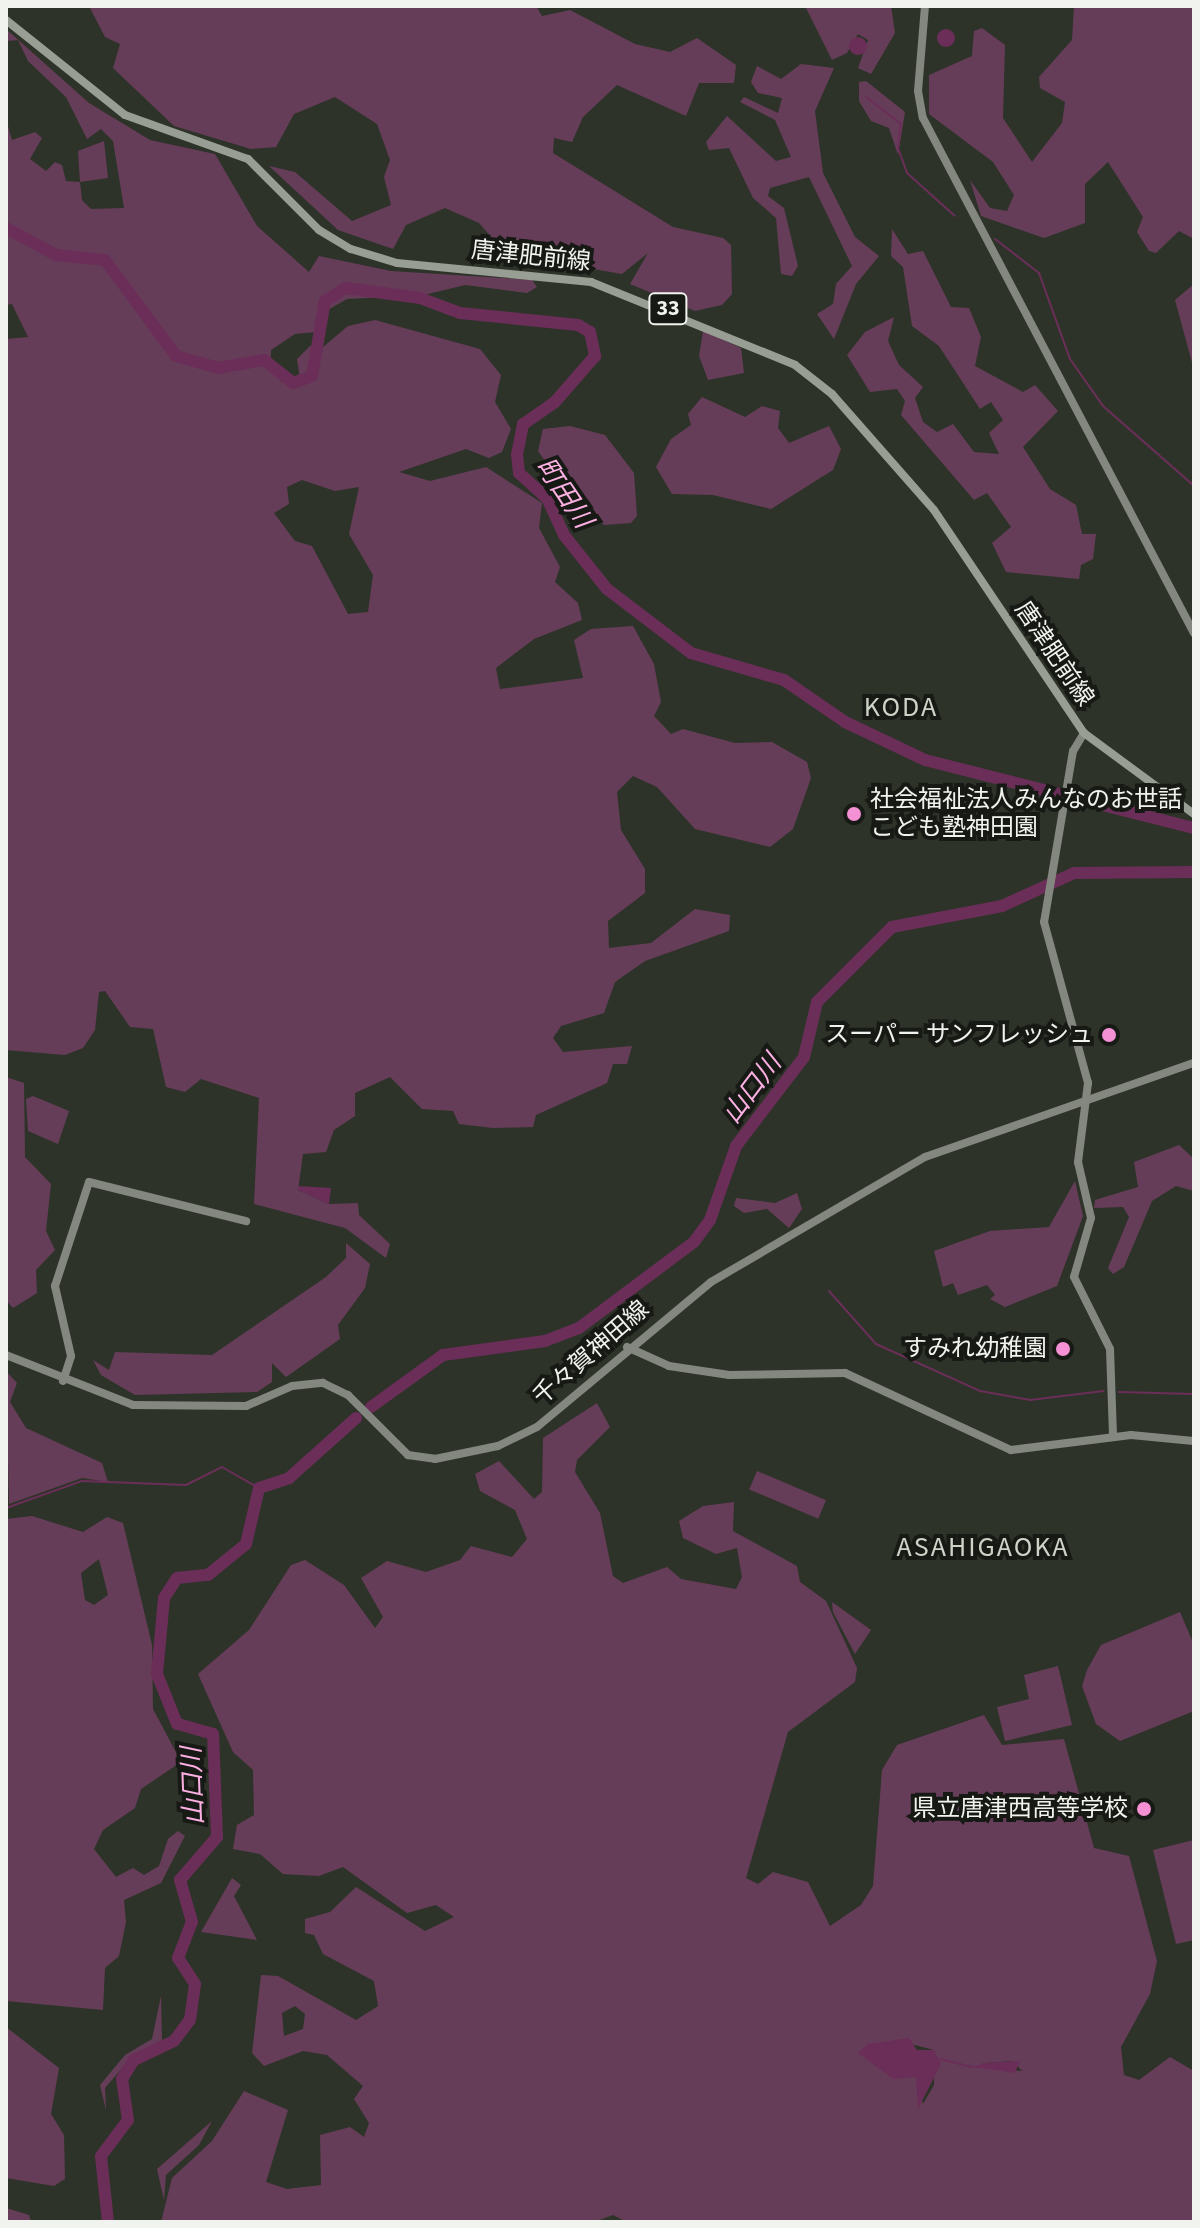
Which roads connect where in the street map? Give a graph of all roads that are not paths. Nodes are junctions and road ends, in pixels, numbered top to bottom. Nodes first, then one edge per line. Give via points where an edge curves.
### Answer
1 (925, 6) edge
2 (6, 20) edge
3 (1194, 633) edge
4 (1084, 733) junction
5 (1194, 814) edge
6 (1194, 1063) edge
7 (1089, 1097) junction
8 (246, 1221) dead end
9 (627, 1347) junction
10 (6, 1355) edge
11 (63, 1381) junction
12 (1113, 1437) junction
13 (1194, 1441) edge

1 - 3 street via 918,91 923,118
2 - 4 main road, 唐津肥前線 / 33 via 125,115 248,159 319,230 351,249 397,263 591,282 795,365 832,394 934,510
4 - 5 main road, 唐津肥前線 / 33
4 - 7 street via 1067,784 1044,922
6 - 7 street, 千々賀神田線
7 - 9 street, 千々賀神田線 via 925,1157 711,1282
7 - 12 street via 1078,1162 1091,1218 1074,1277 1110,1349
8 - 11 street via 89,1182 55,1286 71,1356
9 - 11 street, 千々賀神田線 via 524,1437 435,1459 395,1448 348,1395 323,1383 292,1386 246,1406 194,1407 117,1402
9 - 12 street via 669,1366 729,1375 845,1373 1011,1450
10 - 11 street, 千々賀神田線
12 - 13 street

